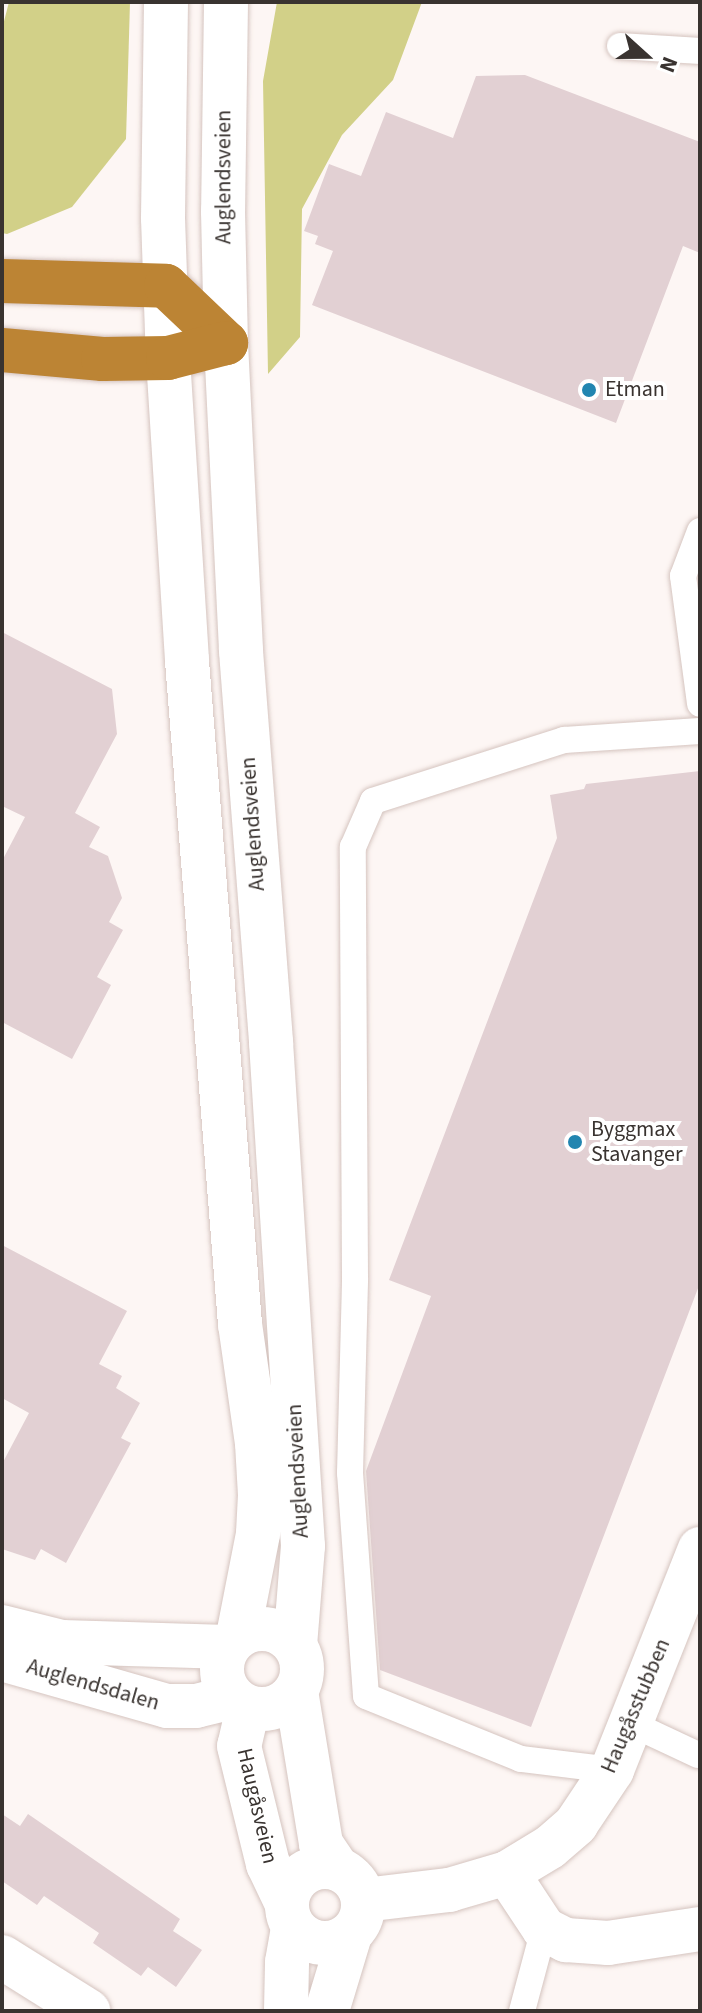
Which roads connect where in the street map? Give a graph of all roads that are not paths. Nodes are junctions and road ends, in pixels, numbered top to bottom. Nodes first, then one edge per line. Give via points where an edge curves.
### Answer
1 (166, 2) edge
2 (226, 2) edge
3 (620, 46) dead end
4 (700, 51) edge
5 (2, 281) edge
6 (166, 286) junction
7 (226, 343) junction
8 (2, 350) edge
9 (168, 358) junction
10 (700, 531) edge
11 (700, 704) edge
12 (700, 731) edge
13 (700, 1549) edge
14 (2, 1627) edge
15 (233, 1642) junction
16 (295, 1645) junction
17 (2, 1659) edge
18 (296, 1691) junction
19 (240, 1702) junction
20 (632, 1724) junction
21 (698, 1755) edge
22 (612, 1770) junction
23 (507, 1873) junction
24 (350, 1901) junction
25 (290, 1915) junction
26 (544, 1929) junction
27 (700, 1929) edge
28 (2, 1957) edge
29 (88, 2011) edge
30 (286, 2011) edge
31 (327, 2011) edge
32 (522, 2011) edge

1 - 6 main road, Auglendsveien
2 - 7 main road, Auglendsveien
3 - 4 lane
5 - 6 highway
6 - 7 highway
6 - 9 main road, Auglendsveien
7 - 9 highway
7 - 16 main road, Auglendsveien via 241,651 303,1546
8 - 9 highway via 103,359
9 - 15 main road, Auglendsveien via 240,1324 257,1443 258,1534
10 - 11 lane via 683,576
12 - 22 lane via 564,740 373,801 353,847 355,1278 350,1473 366,1696 521,1759
13 - 20 main road, Haugåsstubben
14 - 15 main road, Auglendsdalen via 62,1642
15 - 16 main road via 249,1631 274,1631
15 - 19 main road via 221,1673
16 - 18 main road via 302,1665
17 - 19 main road, Auglendsdalen via 167,1706
18 - 19 main road via 274,1708
18 - 24 main road via 321,1844
19 - 25 main road, Haugåsveien via 239,1746 268,1864
20 - 21 lane
20 - 22 main road, Haugåsstubben
22 - 23 main road, Haugåsstubben via 576,1824
23 - 24 main road, Haugåsstubben via 449,1890
23 - 26 main road
24 - 25 main road via 321,1944 305,1939
24 - 25 main road via 323,1866 298,1877
24 - 31 main road
25 - 30 main road
26 - 27 main road via 566,1940 608,1943
26 - 32 lane
28 - 29 main road

